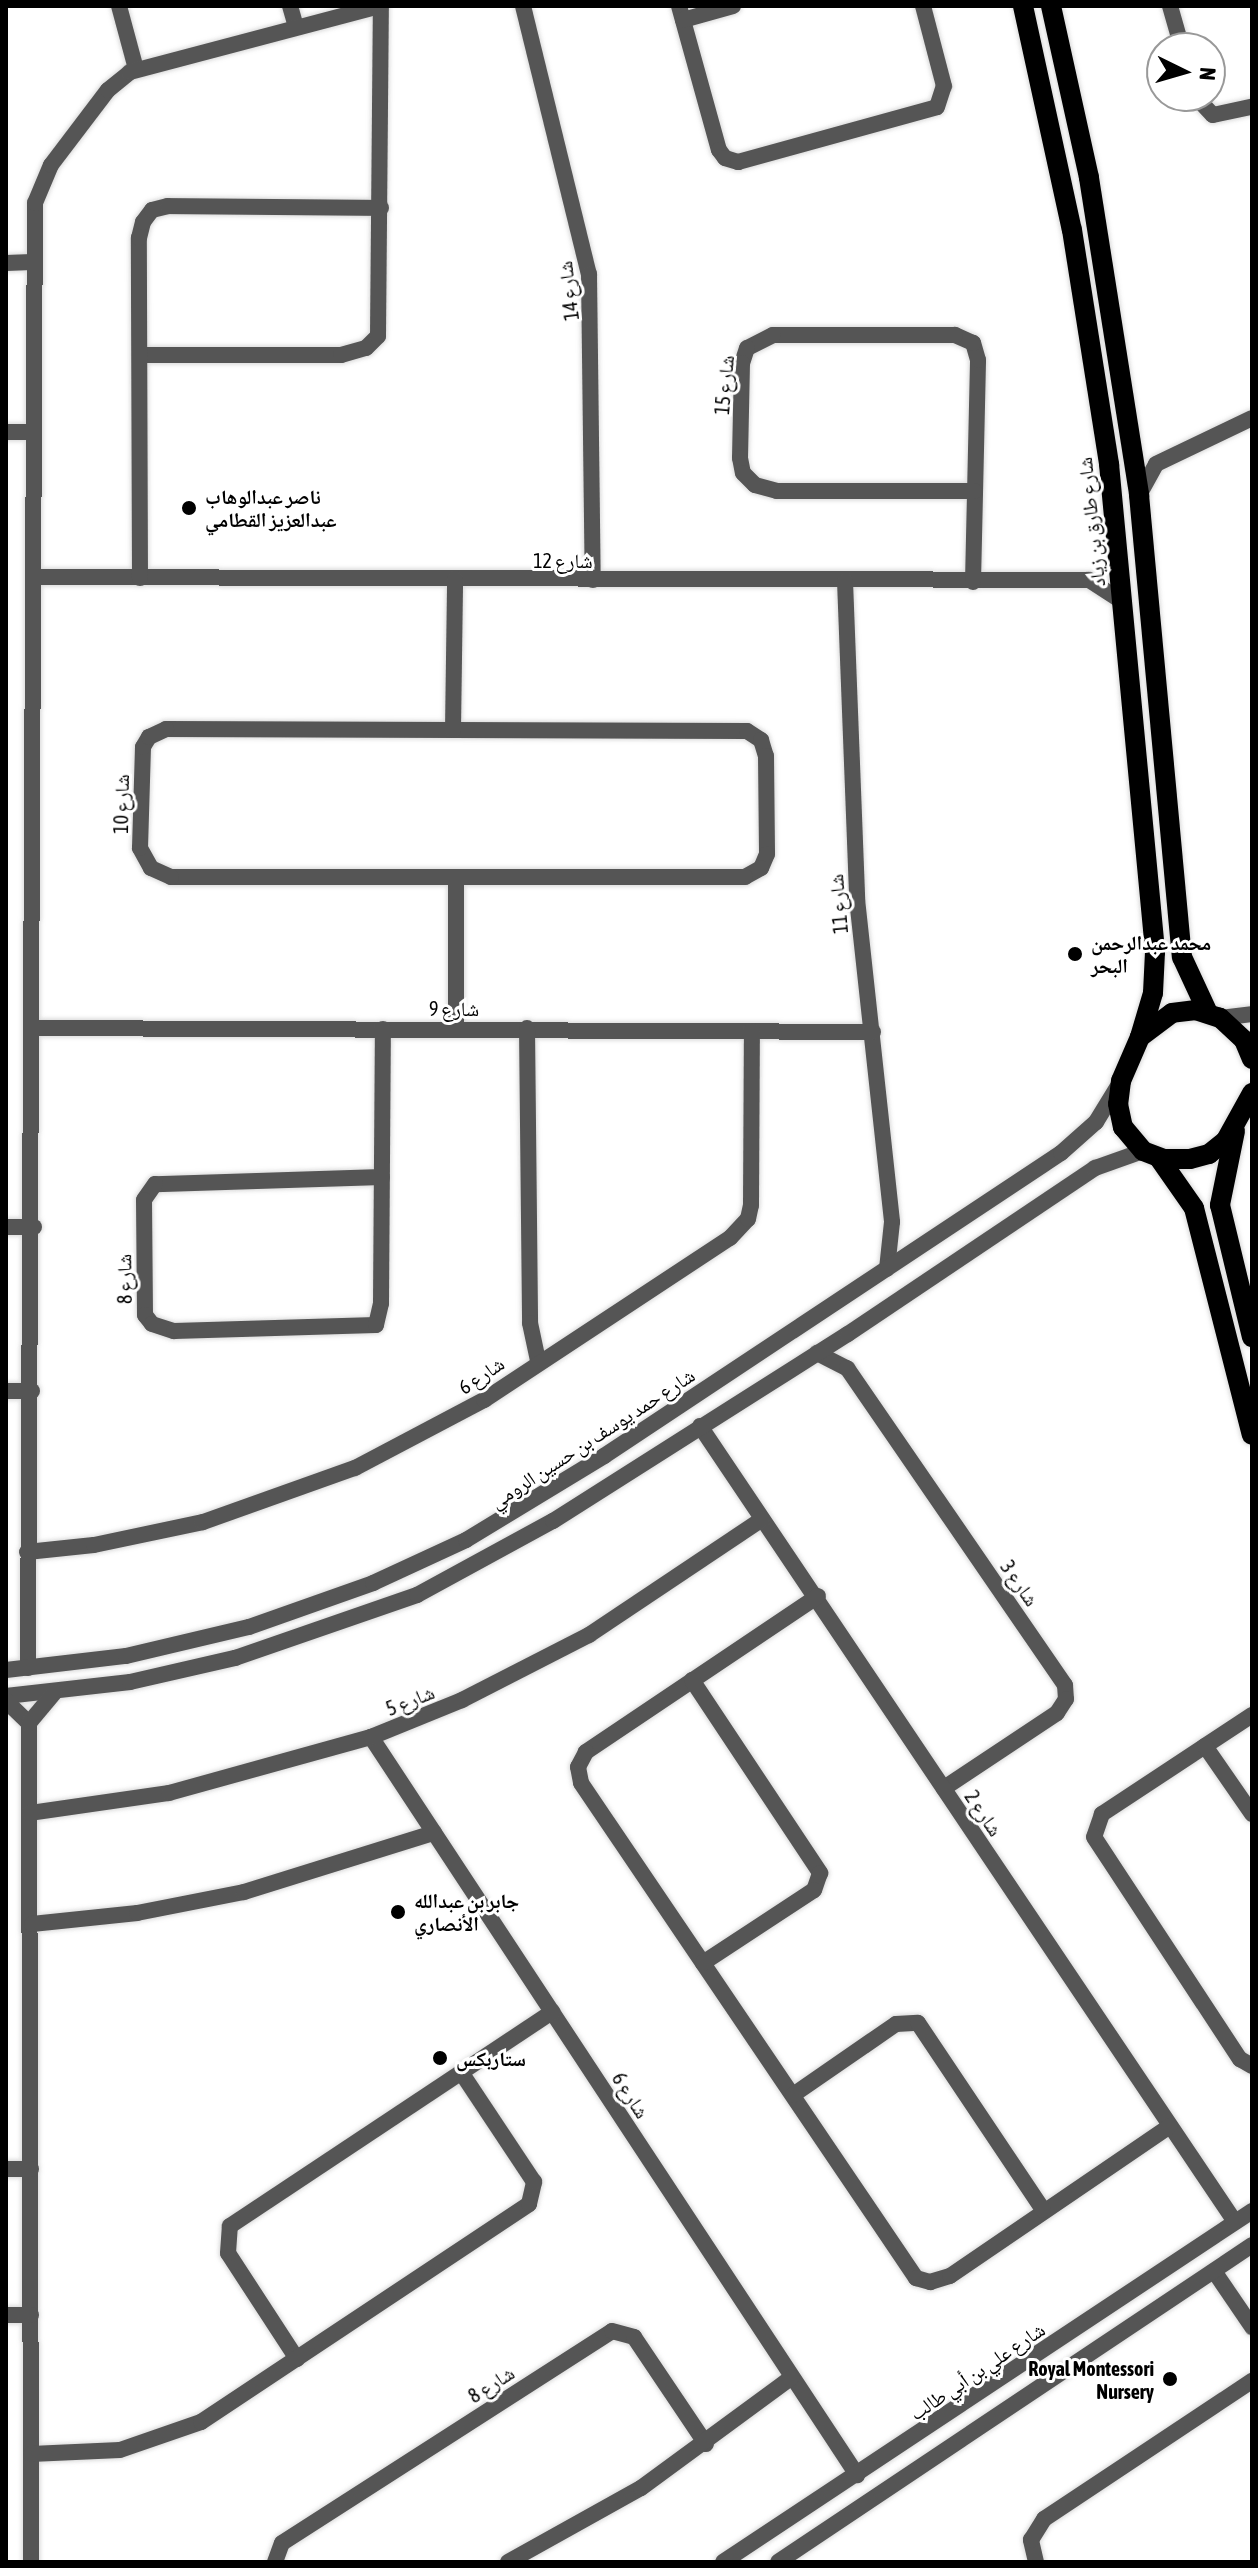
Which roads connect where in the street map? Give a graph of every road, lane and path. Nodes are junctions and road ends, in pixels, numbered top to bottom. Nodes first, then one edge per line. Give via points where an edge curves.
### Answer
1 (119, 6) edge
2 (290, 6) edge
3 (380, 6) edge
4 (523, 6) edge
5 (733, 6) edge
6 (923, 6) edge
7 (1023, 6) edge
8 (1051, 6) edge
9 (1170, 6) edge
10 (681, 13) edge
11 (296, 27) junction
12 (1177, 32) edge
13 (136, 69) junction
14 (1252, 107) edge
15 (1210, 112) edge
16 (381, 208) junction
17 (1097, 225) junction
18 (1072, 230) junction
19 (32, 262) junction
20 (6, 263) edge
21 (140, 355) junction
22 (1252, 418) edge
23 (6, 432) edge
24 (34, 432) junction
25 (974, 491) junction
26 (1139, 495) junction
27 (1118, 557) junction
28 (36, 577) junction
29 (140, 578) junction
30 (455, 579) junction
31 (593, 580) junction
32 (1089, 580) junction
33 (845, 581) junction
34 (973, 582) junction
35 (1123, 602) junction
36 (453, 730) junction
37 (456, 881) junction
38 (1252, 1014) edge
39 (1214, 1015) junction
40 (35, 1028) junction
41 (456, 1028) junction
42 (527, 1028) junction
43 (383, 1029) junction
44 (752, 1031) junction
45 (873, 1032) junction
46 (1140, 1037) junction
47 (1252, 1059) edge
48 (1121, 1081) junction
49 (1252, 1093) edge
50 (1236, 1129) junction
51 (1151, 1155) junction
52 (382, 1177) junction
53 (1001, 1193) junction
54 (1017, 1219) junction
55 (892, 1222) junction
56 (6, 1227) edge
57 (34, 1227) junction
58 (927, 1241) junction
59 (887, 1269) junction
60 (848, 1334) junction
61 (1252, 1337) edge
62 (817, 1353) junction
63 (538, 1361) junction
64 (847, 1368) junction
65 (6, 1391) edge
66 (32, 1391) junction
67 (700, 1426) junction
68 (1252, 1435) edge
69 (762, 1519) junction
70 (27, 1552) junction
71 (382, 1579) junction
72 (348, 1593) junction
73 (818, 1596) junction
74 (390, 1606) junction
75 (357, 1619) junction
76 (28, 1668) junction
77 (6, 1670) edge
78 (692, 1680) junction
79 (55, 1692) junction
80 (6, 1699) edge
81 (1252, 1715) edge
82 (29, 1723) junction
83 (371, 1737) junction
84 (1205, 1746) junction
85 (944, 1788) junction
86 (30, 1813) junction
87 (1252, 1814) edge
88 (434, 1833) junction
89 (32, 1924) junction
90 (703, 1963) junction
91 (552, 2012) junction
92 (1252, 2066) edge
93 (461, 2072) junction
94 (793, 2095) junction
95 (1170, 2126) junction
96 (6, 2169) edge
97 (31, 2169) junction
98 (1043, 2210) junction
99 (1252, 2211) edge
100 (1235, 2222) junction
101 (1252, 2245) edge
102 (1214, 2271) junction
103 (6, 2315) edge
104 (31, 2315) junction
105 (1252, 2327) edge
106 (1063, 2337) junction
107 (297, 2359) junction
108 (1030, 2359) junction
109 (1074, 2365) junction
110 (792, 2377) junction
111 (1252, 2381) edge
112 (1044, 2383) junction
113 (706, 2444) junction
114 (31, 2454) junction
115 (857, 2475) junction
116 (31, 2562) edge
117 (275, 2562) edge
118 (508, 2562) edge
119 (723, 2562) edge
120 (778, 2562) edge
121 (1036, 2562) edge

1 - 13 street
2 - 11 street
3 - 11 street
3 - 16 street
4 - 31 street, شارع 14 via 589,274
5 - 10 street
6 - 10 street via 944,86 937,107 738,162 719,150
7 - 18 main road, شارع طارق بن زياد
8 - 17 main road
9 - 12 street
11 - 13 street
13 - 19 street via 108,90 44,176 35,203
14 - 15 street
16 - 21 street via 381,319 378,336 366,348 341,355
16 - 21 street via 152,210 139,238
17 - 18 main road via 1086,237
17 - 26 main road
18 - 27 main road, شارع طارق بن زياد via 1106,438
19 - 20 street
19 - 24 street
21 - 29 street
22 - 26 street via 1156,464
23 - 24 street
24 - 28 street
25 - 25 street, شارع 15 via 978,354 969,339 767,335 747,348 742,363 740,458 743,473 755,485 777,491
25 - 34 street, شارع 15
26 - 39 main road via 1182,957
27 - 32 street
27 - 35 main road, شارع طارق بن زياد
28 - 29 street, شارع 12
28 - 40 street
29 - 30 street, شارع 12
30 - 31 street, شارع 12
30 - 36 street
31 - 33 street, شارع 12
32 - 34 street, شارع 12
32 - 35 street
33 - 34 street, شارع 12
33 - 45 street, شارع 11 via 855,877
35 - 46 main road, شارع طارق بن زياد via 1155,952 1153,993
36 - 37 street, شارع 10 via 747,731 761,740 766,756 767,854 752,875
36 - 37 street, شارع 10 via 160,730 143,747 140,848 151,868 178,878
37 - 41 street
38 - 39 street
39 - 46 main road via 1172,1013
39 - 47 main road via 1244,1040
40 - 43 street, شارع 9
40 - 57 street
41 - 42 street, شارع 9
41 - 43 street, شارع 9
42 - 44 street, شارع 9
42 - 63 street via 530,1323
43 - 52 street, شارع 8
44 - 45 street, شارع 9
44 - 63 street, شارع 6 via 753,1191 744,1226
45 - 55 street, شارع 11
46 - 48 main road, شارع طارق بن زياد
48 - 51 main road via 1120,1116
48 - 53 street, شارع حمد يوسف بن حسين الرومي via 1085,1133
49 - 50 main road
50 - 51 main road via 1209,1154
50 - 61 main road via 1220,1205
51 - 54 street via 1095,1168
51 - 68 main road via 1194,1208
52 - 52 street, شارع 8 via 381,1311 373,1326 174,1331 158,1327 145,1315 144,1200 155,1184
53 - 54 street via 1016,1200
53 - 58 street, شارع حمد يوسف بن حسين الرومي
54 - 60 street
55 - 58 street via 907,1237
55 - 59 street, شارع 11
56 - 57 street
57 - 66 street
58 - 59 street, شارع حمد يوسف بن حسين الرومي
59 - 71 street, شارع حمد يوسف بن حسين الرومي via 525,1507
60 - 62 street
60 - 64 street
62 - 64 street, شارع 3
62 - 67 street
63 - 70 street, شارع 6 via 484,1400 408,1442 304,1490 150,1535
64 - 85 street, شارع 3 via 1066,1690 1057,1713
65 - 66 street
66 - 70 street
67 - 69 street, شارع 2
67 - 74 street via 509,1547
69 - 73 street, شارع 2
69 - 83 street, شارع 5 via 589,1635 475,1694
70 - 76 street
71 - 72 street, شارع حمد يوسف بن حسين الرومي
71 - 74 street via 379,1595
72 - 75 street
72 - 76 street, شارع حمد يوسف بن حسين الرومي via 208,1639
73 - 78 street
73 - 85 street, شارع 2
74 - 75 street
75 - 79 street via 222,1662
76 - 77 street, شارع حمد يوسف بن حسين الرومي
78 - 90 street via 586,1752 578,1773
78 - 90 street via 821,1877 814,1890
79 - 80 street
79 - 82 street
80 - 82 street
81 - 84 street
82 - 86 street
83 - 86 street, شارع 5 via 238,1778
83 - 88 street, شارع 6
84 - 87 street
84 - 92 street via 1102,1814 1094,1837 1240,2059
85 - 95 street, شارع 2
86 - 89 street
88 - 89 street via 327,1870 220,1898
88 - 91 street, شارع 6
89 - 97 street
90 - 94 street
91 - 93 street
91 - 110 street, شارع 6
93 - 107 street via 230,2226 228,2253
93 - 107 street via 534,2182 533,2199
94 - 98 street via 919,2280 950,2276
94 - 98 street via 896,2024 918,2023
95 - 98 street
95 - 100 street, شارع 2
96 - 97 street
97 - 104 street
99 - 100 street, شارع علي بن أبي طالب
100 - 106 street, شارع علي بن أبي طالب
101 - 102 street
102 - 105 street
102 - 109 street
103 - 104 street
104 - 114 street
106 - 108 street, شارع علي بن أبي طالب
106 - 109 street via 1061,2358
107 - 114 street via 220,2412 158,2440 100,2453
108 - 112 street via 1041,2365
108 - 115 street, شارع علي بن أبي طالب
109 - 112 street
110 - 113 street
110 - 115 street, شارع 6
111 - 121 street via 1044,2519 1030,2543
112 - 120 street
113 - 117 street, شارع 8 via 634,2337 612,2331 282,2543
113 - 118 street via 607,2509
114 - 116 street
115 - 119 street, شارع علي بن أبي طالب

